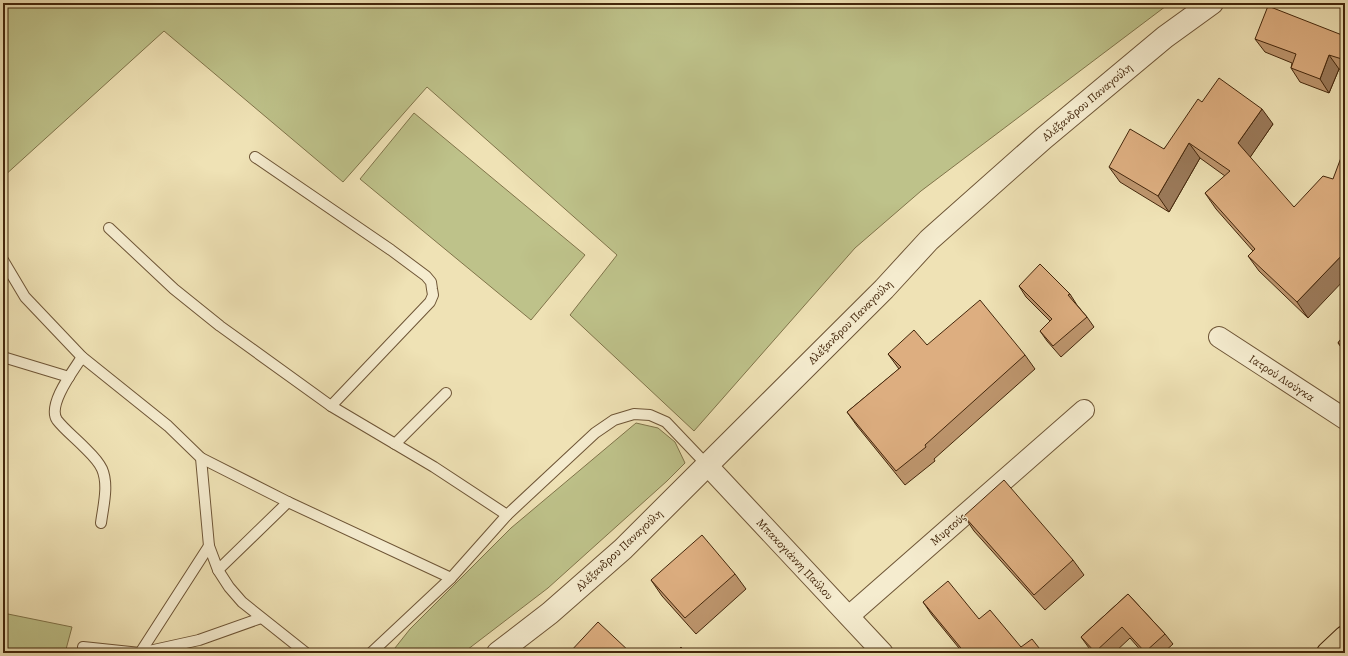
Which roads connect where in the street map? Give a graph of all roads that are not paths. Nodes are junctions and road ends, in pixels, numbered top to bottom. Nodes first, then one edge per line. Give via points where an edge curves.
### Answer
1 (1212, 3) edge
2 (254, 157) dead end
3 (109, 228) dead end
4 (3, 260) edge
5 (1220, 336) dead end
6 (3, 357) edge
7 (82, 357) junction
8 (69, 377) junction
9 (446, 393) dead end
10 (331, 406) junction
11 (1084, 410) dead end
12 (1345, 419) edge
13 (395, 444) junction
14 (201, 458) junction
15 (707, 465) junction
16 (288, 502) junction
17 (507, 515) junction
18 (101, 523) dead end
19 (209, 546) junction
20 (218, 570) junction
21 (451, 578) junction
22 (849, 616) junction
23 (260, 618) junction
24 (1345, 637) edge
25 (83, 647) dead end
26 (140, 653) edge
27 (306, 653) edge
28 (371, 653) edge
29 (498, 653) edge
30 (883, 653) edge
31 (1328, 653) edge

1 - 15 street, Αλέξανδρου Παναγούλη via 1165,37 1044,138 929,240
2 - 10 lane via 391,250 431,282 433,295 430,302
3 - 10 lane via 185,298
4 - 7 lane via 25,297
5 - 12 street, Ιατρού Λιούγκα
6 - 8 lane
7 - 8 lane
7 - 14 lane via 168,426
8 - 18 lane via 54,406 54,415 97,460 102,469 105,489
9 - 13 lane
10 - 13 lane
11 - 22 street, Μυρτούς
13 - 17 lane
14 - 16 lane
14 - 19 lane
15 - 17 lane via 666,422 650,415 634,414 614,420 595,433
15 - 22 street, Μπακογιάννη Παύλου
15 - 29 street, Αλέξανδρου Παναγούλη via 623,549 550,613
16 - 20 lane
16 - 21 lane
17 - 21 lane
19 - 20 lane
19 - 26 lane
20 - 23 lane via 242,602
21 - 28 lane
22 - 30 street, Μπακογιάννη Παύλου
23 - 26 lane via 199,640
23 - 27 lane
24 - 31 highway
25 - 26 lane

